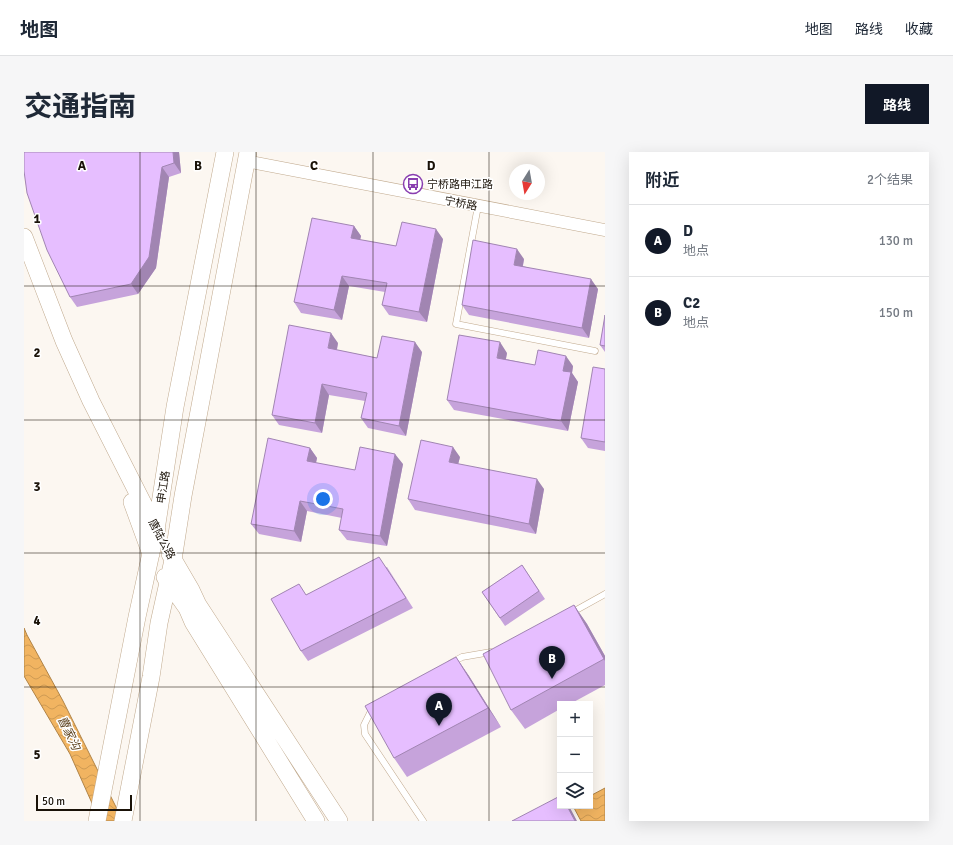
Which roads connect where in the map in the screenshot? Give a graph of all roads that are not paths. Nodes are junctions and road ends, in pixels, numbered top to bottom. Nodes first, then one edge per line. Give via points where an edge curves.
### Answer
1 (225, 152) edge
2 (247, 157) edge
3 (478, 206) junction
4 (605, 230) edge
5 (24, 237) edge
6 (24, 266) edge
7 (595, 351) dead end
8 (156, 530) junction
9 (151, 554) junction
10 (173, 560) junction
11 (168, 582) junction
12 (605, 594) edge
13 (564, 616) edge
14 (495, 652) edge
15 (448, 665) edge
16 (379, 703) edge
17 (97, 821) edge
18 (123, 821) edge
19 (316, 821) edge
20 (339, 821) edge
21 (423, 821) edge

1 - 8 main road, 申江路 via 175,407
2 - 3 street, 宁桥路
2 - 10 main road, 申江路
3 - 4 street, 宁桥路
3 - 7 lane via 456,324
5 - 8 main road, 唐陆公路 via 64,341 91,401
6 - 9 main road, 唐陆公路 via 60,355 124,483
8 - 9 main road, 申江路
8 - 10 main road, 唐陆公路
9 - 11 main road, 唐陆公路
9 - 17 main road, 申江路
10 - 11 main road, 申江路
10 - 20 main road, 唐陆公路 via 198,605
11 - 18 main road, 申江路
11 - 19 main road, 唐陆公路 via 187,608 193,622
12 - 13 lane
14 - 15 lane via 462,657
16 - 21 lane via 372,707 364,725 365,734

